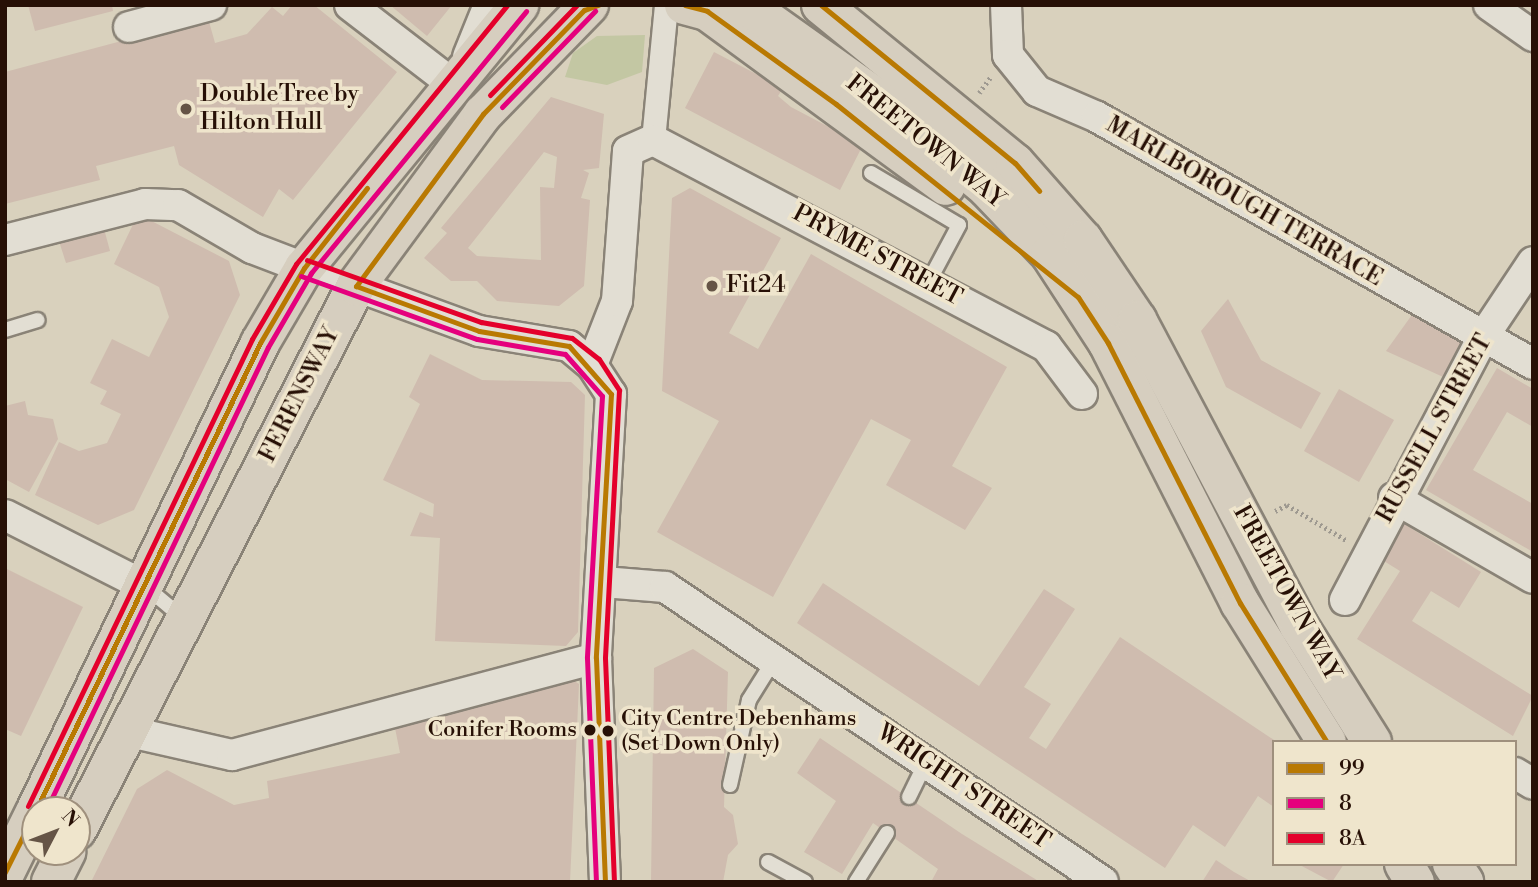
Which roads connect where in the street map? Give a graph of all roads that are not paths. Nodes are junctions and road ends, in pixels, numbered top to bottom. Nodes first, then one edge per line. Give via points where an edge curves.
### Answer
1 (211, 5) edge
2 (350, 5) edge
3 (492, 5) edge
4 (519, 5) edge
5 (666, 5) edge
6 (684, 5) edge
7 (746, 5) edge
8 (821, 5) edge
9 (1006, 5) edge
10 (1489, 5) edge
11 (591, 7) edge
12 (169, 10) edge
13 (129, 27) dead end
14 (1533, 36) edge
15 (460, 72) junction
16 (653, 140) junction
17 (871, 173) dead end
18 (5, 240) edge
19 (1533, 262) edge
20 (304, 268) junction
21 (928, 283) junction
22 (356, 286) junction
23 (1078, 297) junction
24 (38, 320) dead end
25 (5, 330) edge
26 (1483, 337) junction
27 (592, 365) junction
28 (1533, 365) edge
29 (1082, 394) dead end
30 (1394, 498) junction
31 (5, 515) edge
32 (1533, 578) edge
33 (603, 582) junction
34 (145, 586) junction
35 (1345, 600) dead end
36 (184, 620) junction
37 (596, 658) junction
38 (774, 660) junction
39 (126, 731) junction
40 (1326, 740) edge
41 (1371, 740) edge
42 (926, 762) junction
43 (1517, 774) edge
44 (1533, 784) edge
45 (730, 785) dead end
46 (43, 796) edge
47 (909, 797) dead end
48 (91, 802) edge
49 (887, 833) dead end
50 (21, 841) edge
51 (768, 862) dead end
52 (59, 866) edge
53 (1405, 866) edge
54 (1453, 866) edge
55 (5, 873) edge
56 (51, 882) edge
57 (605, 882) edge
58 (805, 882) edge
59 (856, 882) edge
60 (1103, 882) edge
61 (1415, 882) edge
62 (1464, 882) edge

1 - 12 street
2 - 15 street
3 - 15 street
4 - 15 highway
5 - 16 street
6 - 23 highway via 707,11 959,195 1036,269
7 - 23 highway, FREETOWN WAY via 891,108 987,188 1050,254
8 - 41 highway, FREETOWN WAY via 1015,163 1083,240 1137,320 1299,626
9 - 26 street, MARLBOROUGH TERRACE via 1008,55 1037,91 1097,117
10 - 14 street
11 - 22 highway, FERENSWAY via 483,114
12 - 13 street
15 - 20 highway
16 - 21 street, PRYME STREET
16 - 27 street via 628,151 617,301
17 - 21 lane via 959,225
18 - 20 street via 145,204 178,205 252,248
19 - 26 street, RUSSELL STREET
20 - 22 lane
20 - 34 highway via 260,343
21 - 29 street, PRYME STREET via 1046,346
22 - 27 street via 478,331 569,346
22 - 36 highway, FERENSWAY
23 - 40 highway, FREETOWN WAY via 1108,343 1240,603
24 - 25 lane
26 - 28 street, MARLBOROUGH TERRACE
26 - 30 street, RUSSELL STREET
27 - 33 street via 611,394
30 - 32 street
30 - 35 street, RUSSELL STREET
31 - 34 street
33 - 37 street
33 - 38 street, WRIGHT STREET via 665,587
34 - 36 lane
34 - 46 highway
36 - 39 highway, FERENSWAY
37 - 39 street via 232,755
37 - 57 street
38 - 42 street, WRIGHT STREET
38 - 45 lane via 749,701
39 - 48 highway, FERENSWAY
42 - 47 lane
42 - 60 street, WRIGHT STREET
43 - 44 street
49 - 59 lane
50 - 55 highway
51 - 58 lane
52 - 56 highway
53 - 61 highway
54 - 62 highway

